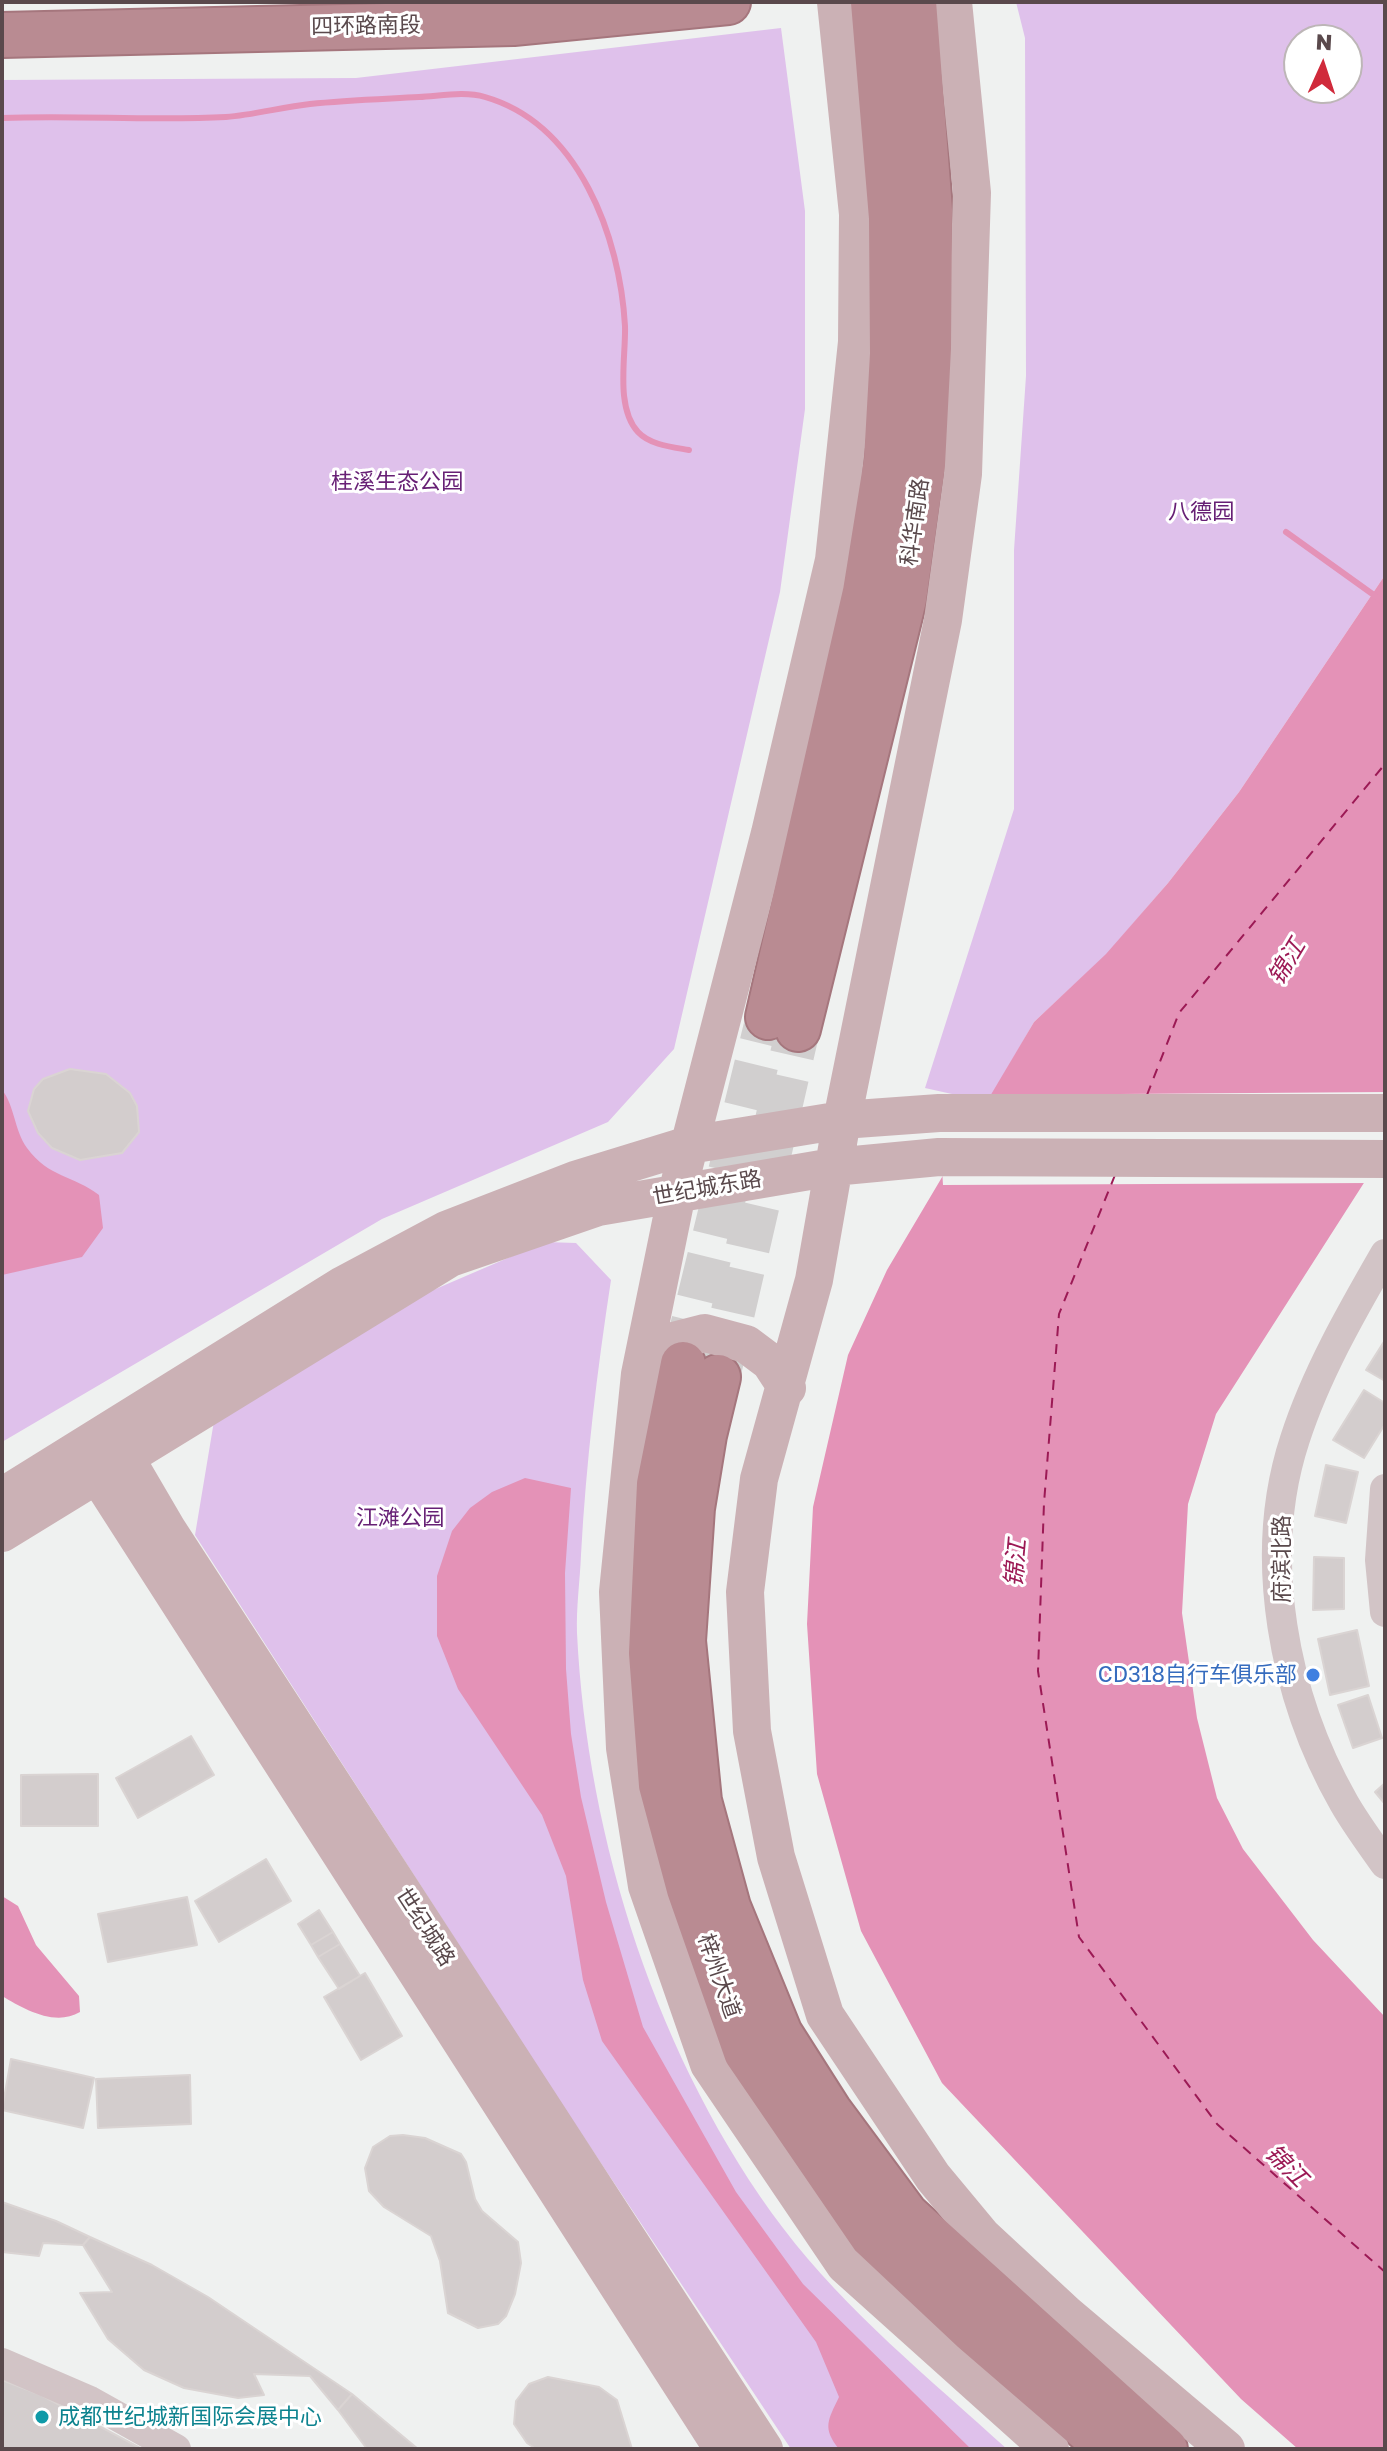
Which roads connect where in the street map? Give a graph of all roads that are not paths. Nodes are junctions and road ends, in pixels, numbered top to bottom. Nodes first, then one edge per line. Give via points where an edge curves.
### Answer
1 (728, 2) edge
2 (836, 2) edge
3 (873, 2) edge
4 (914, 2) edge
5 (953, 2) edge
6 (513, 23) junction
7 (2, 35) edge
8 (2, 63) edge
9 (886, 461) junction
10 (834, 560) junction
11 (1385, 1113) edge
12 (842, 1120) junction
13 (689, 1145) junction
14 (1385, 1159) edge
15 (833, 1167) junction
16 (677, 1193) junction
17 (1385, 1254) edge
18 (640, 1374) junction
19 (787, 1388) junction
20 (103, 1452) junction
21 (1385, 1489) edge
22 (2, 1497) edge
23 (2, 1533) edge
24 (1385, 1612) edge
25 (1385, 1864) edge
26 (2, 2363) edge
27 (176, 2449) edge
28 (723, 2449) edge
29 (764, 2449) edge
30 (1050, 2449) edge
31 (1110, 2449) edge
32 (1165, 2449) edge
33 (1226, 2449) edge

1 - 6 highway, 四环路南段
2 - 10 main road via 858,214 857,342
3 - 9 highway, 科华南路 via 891,218
4 - 9 highway, 科华南路 via 930,210 923,464 904,599 783,1023
5 - 12 main road via 972,193 963,474 943,620
6 - 7 highway, 四环路南段
6 - 8 highway via 246,59
9 - 10 main road
10 - 13 main road
11 - 12 main road, 世纪城东路 via 939,1113
12 - 13 main road, 世纪城东路
12 - 15 main road
13 - 16 main road
13 - 20 main road, 世纪城东路 via 575,1180 446,1230 343,1285
14 - 15 main road, 世纪城东路 via 939,1157
15 - 16 main road, 世纪城东路
15 - 19 main road via 814,1280
16 - 18 main road
16 - 20 main road, 世纪城东路 via 598,1207 450,1258
17 - 25 street, 府滨北路 via 1341,1332 1294,1441 1278,1529 1279,1599 1311,1733 1344,1803
18 - 19 main road via 662,1344 705,1333 746,1344 770,1362
18 - 30 main road via 618,1592 625,1748 647,1886 709,2064 845,2265
19 - 33 main road via 759,1479 745,1592 752,1731 776,1857 825,2015 933,2177 982,2236
20 - 22 main road
20 - 23 main road
20 - 28 main road, 世纪城路
20 - 29 main road, 世纪城路 via 175,1542
21 - 24 street via 1380,1560
26 - 27 street via 90,2401
31 - 32 highway, 梓州大道 via 872,2236 746,2052 689,1889 661,1785 651,1653 658,1500 700,1370 704,1435 692,1508 683,1641 699,1801 728,1907 780,2034 906,2215

